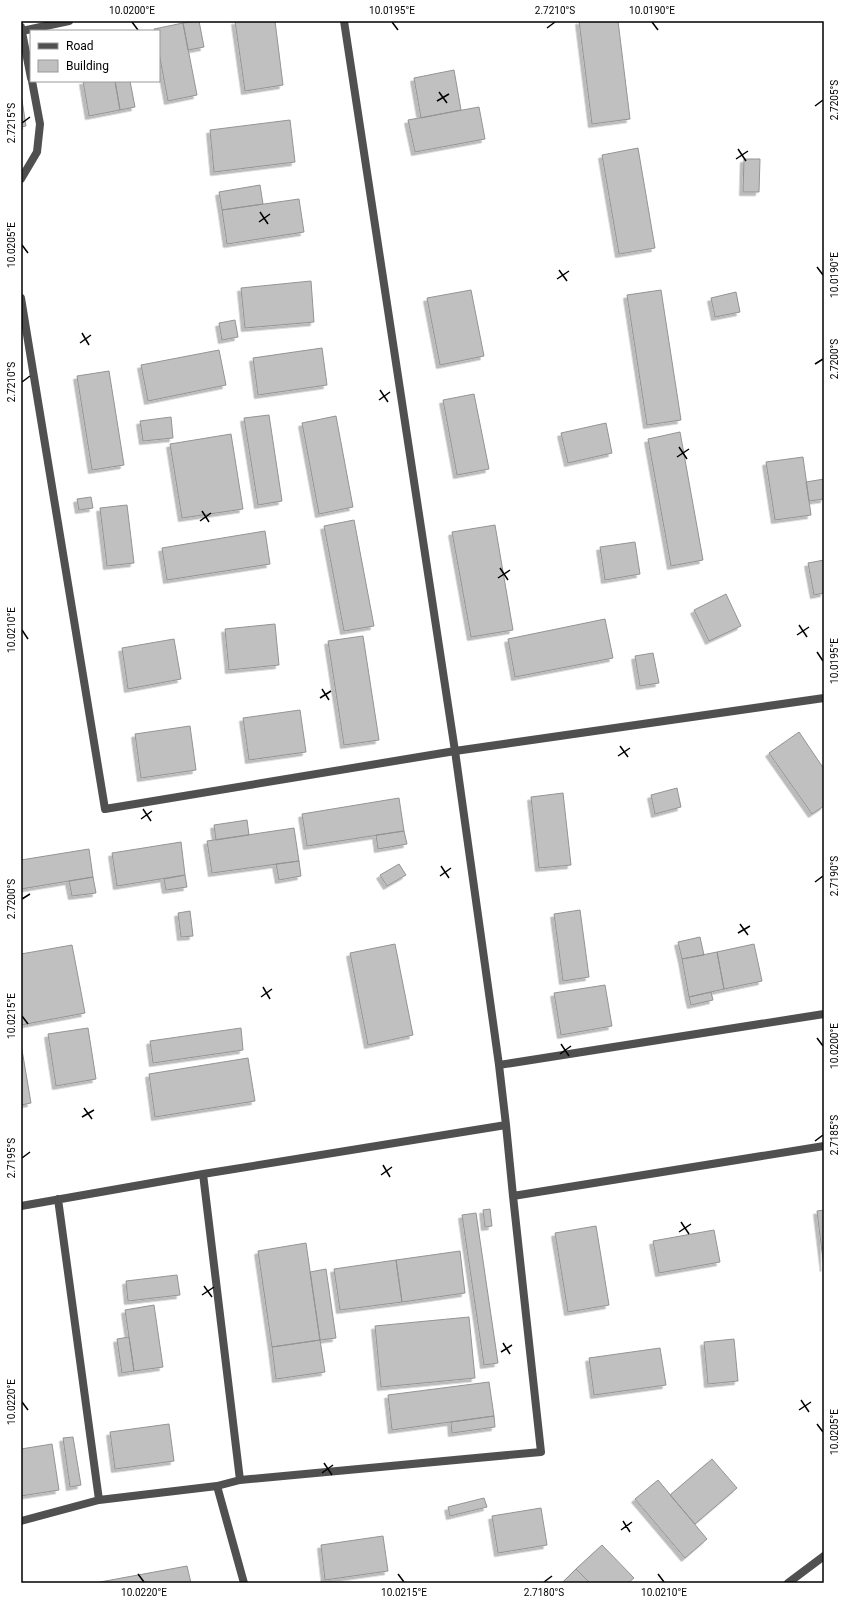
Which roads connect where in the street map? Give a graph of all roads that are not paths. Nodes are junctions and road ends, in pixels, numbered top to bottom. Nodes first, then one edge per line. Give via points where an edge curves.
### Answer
1 (69, 21) edge
2 (344, 21) edge
3 (21, 29) edge
4 (30, 75) edge
5 (31, 82) edge
6 (21, 179) edge
7 (21, 298) edge
8 (824, 698) edge
9 (455, 751) junction
10 (824, 1014) edge
11 (499, 1065) junction
12 (506, 1125) junction
13 (824, 1146) edge
14 (203, 1174) junction
15 (513, 1196) junction
16 (58, 1199) junction
17 (21, 1206) edge
18 (240, 1480) junction
19 (217, 1486) junction
20 (99, 1500) junction
21 (21, 1521) edge
22 (824, 1556) edge
23 (244, 1583) edge
24 (788, 1583) edge

1 - 3 street
2 - 9 street
3 - 4 street
5 - 6 street via 40,124 37,152
7 - 9 street via 105,809
8 - 9 street
9 - 11 street
10 - 11 street
11 - 12 street
12 - 14 street
12 - 15 street
13 - 15 street
14 - 16 street
14 - 18 street
15 - 18 street via 541,1452
16 - 17 street
16 - 20 street
18 - 19 street
19 - 20 street
19 - 23 street
20 - 21 street
22 - 24 street

